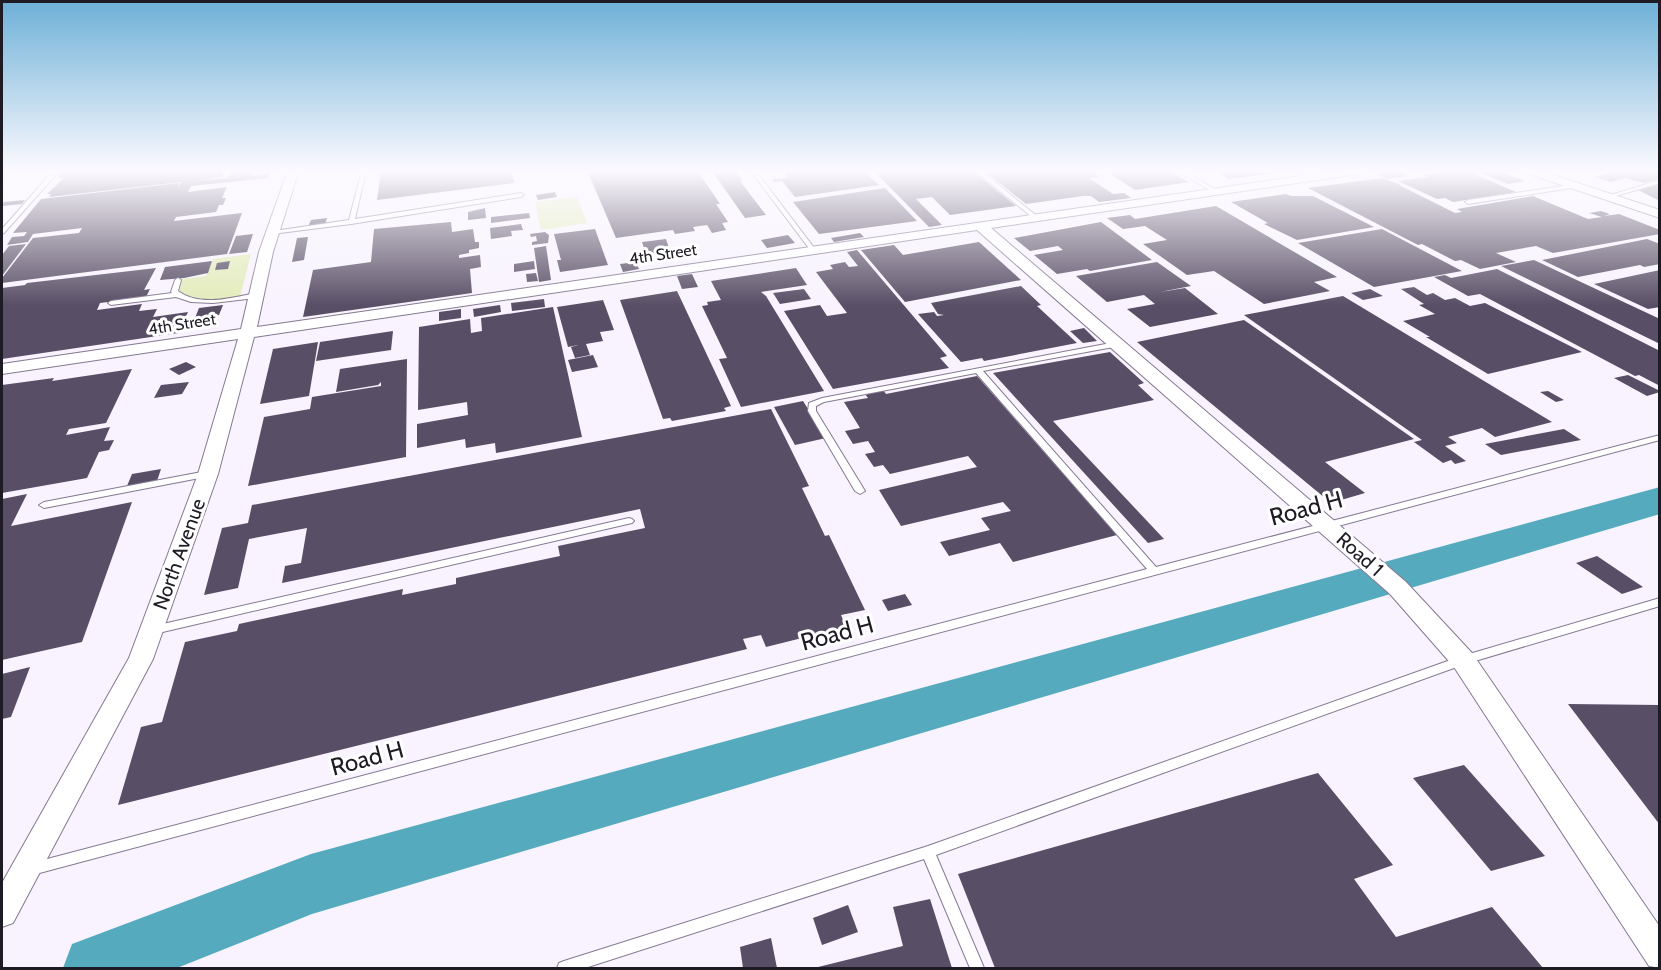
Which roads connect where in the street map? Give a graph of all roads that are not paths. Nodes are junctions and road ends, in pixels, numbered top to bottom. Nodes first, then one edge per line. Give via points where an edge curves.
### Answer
1 (17, 215) edge
2 (279, 215) edge
3 (353, 215) edge
4 (393, 215) edge
5 (787, 215) edge
6 (1033, 215) edge
7 (1055, 215) edge
8 (1036, 218) junction
9 (351, 222) junction
10 (980, 226) junction
11 (2, 232) edge
12 (274, 233) junction
13 (813, 250) junction
14 (178, 280) dead end
15 (175, 295) junction
16 (256, 295) junction
17 (111, 303) dead end
18 (248, 332) junction
19 (1116, 344) junction
20 (2, 369) edge
21 (978, 370) junction
22 (1659, 437) edge
23 (208, 474) junction
24 (860, 491) dead end
25 (44, 506) dead end
26 (628, 521) dead end
27 (1326, 524) junction
28 (1153, 570) junction
29 (1659, 602) edge
30 (151, 630) junction
31 (1463, 660) junction
32 (927, 852) junction
33 (25, 871) junction
34 (2, 880) edge
35 (2, 912) edge
36 (1659, 955) edge
37 (564, 969) edge
38 (977, 969) edge

1 - 11 lane
2 - 12 street, North Avenue
3 - 9 lane
4 - 9 lane
5 - 13 lane
6 - 8 lane
7 - 8 street, 4th Street
8 - 10 street, 4th Street
9 - 12 lane
10 - 13 street, 4th Street
10 - 19 street, Road 1
12 - 16 street, North Avenue
13 - 18 street, 4th Street
14 - 15 lane
15 - 16 lane via 186,300 211,301
15 - 17 lane
16 - 18 street, North Avenue
18 - 20 street, 4th Street
18 - 23 street, North Avenue
19 - 21 lane
19 - 27 street, Road 1
21 - 24 lane via 812,405
21 - 28 lane
22 - 27 lane, Road H
23 - 25 lane
23 - 30 street, North Avenue
26 - 30 lane
27 - 28 lane, Road H
27 - 31 street, Road 1 via 1388,580
28 - 33 lane, Road H
29 - 31 lane
30 - 33 street, North Avenue via 141,659
31 - 32 lane
31 - 36 street, Road 1
32 - 37 lane
32 - 38 lane
33 - 34 lane, Road H
33 - 35 street, North Avenue

